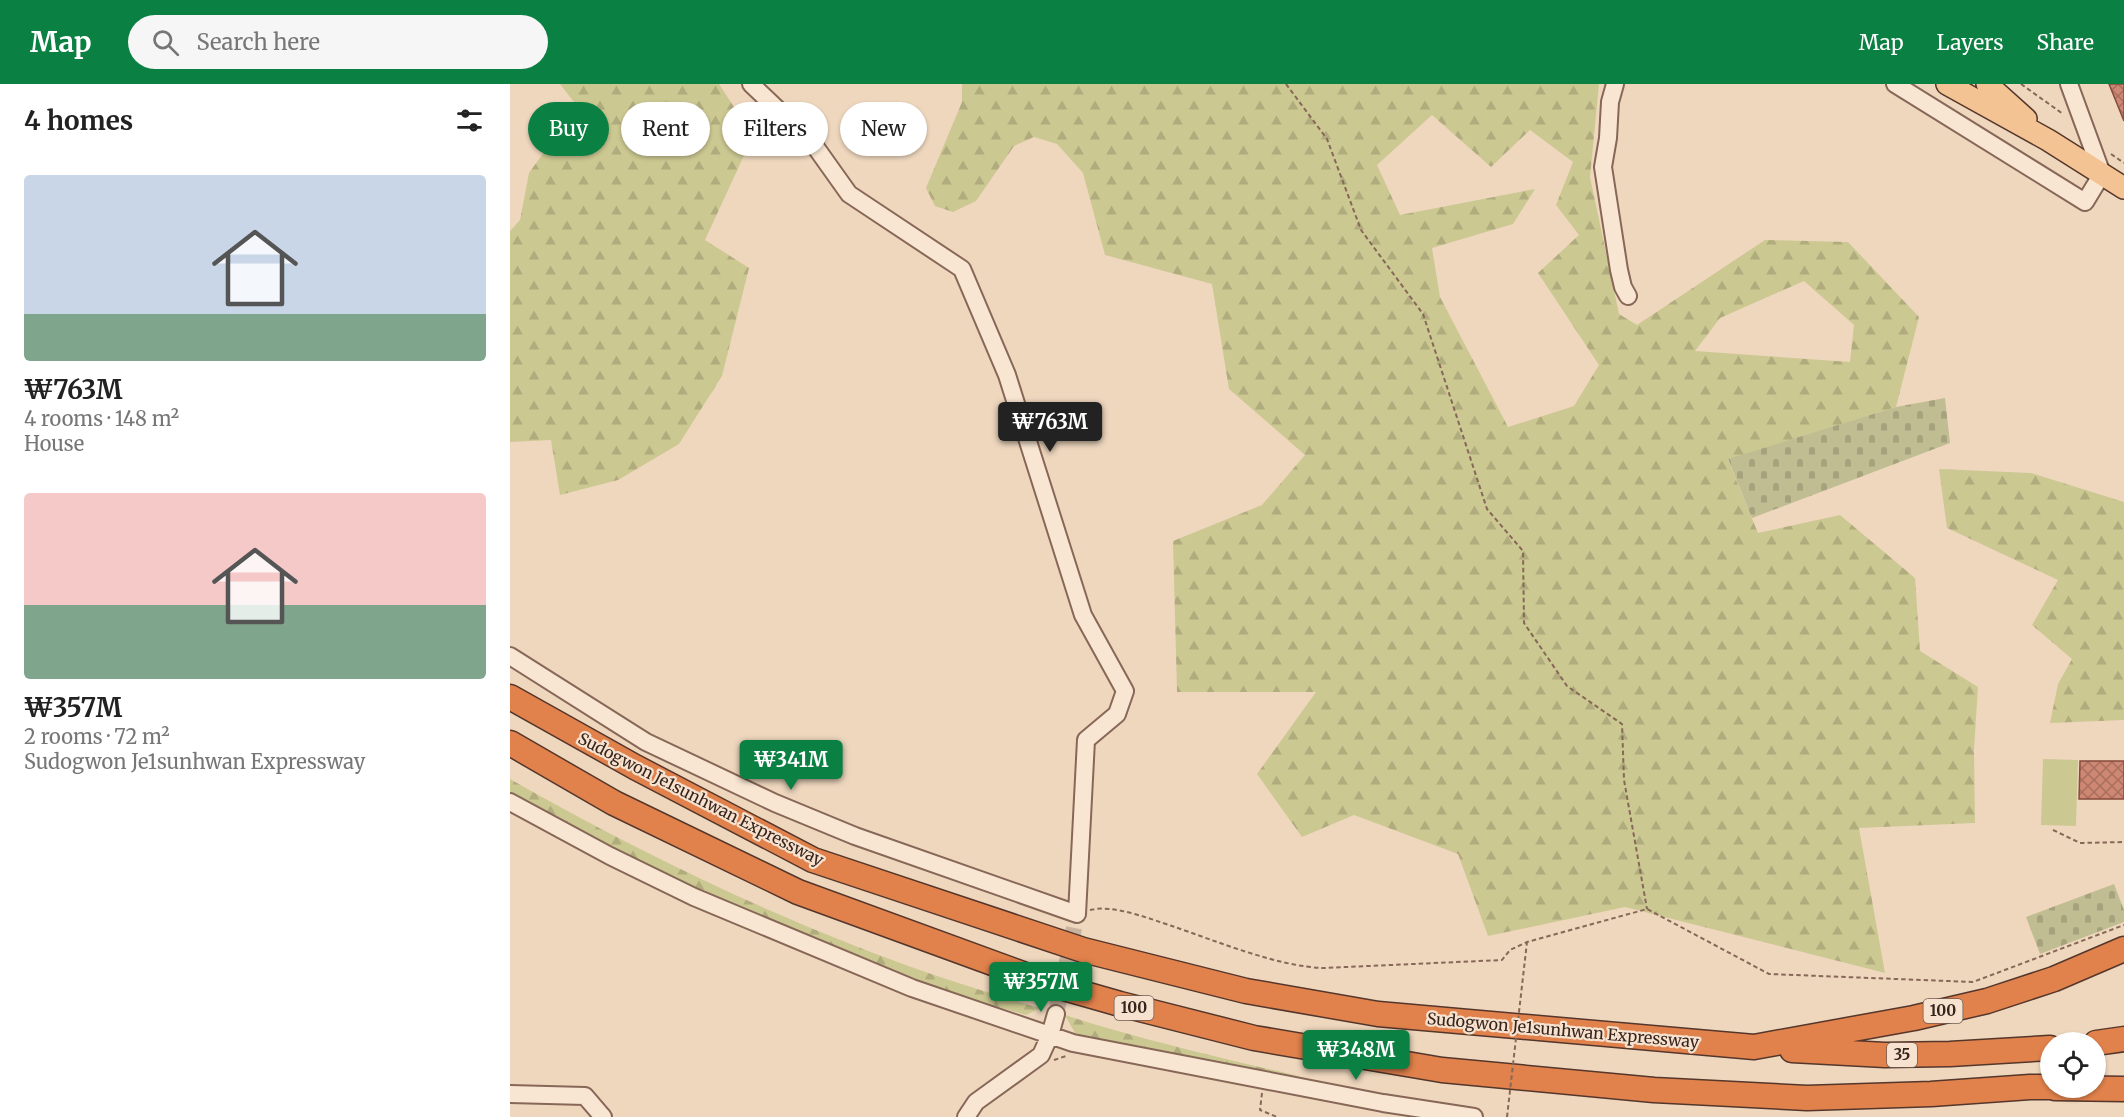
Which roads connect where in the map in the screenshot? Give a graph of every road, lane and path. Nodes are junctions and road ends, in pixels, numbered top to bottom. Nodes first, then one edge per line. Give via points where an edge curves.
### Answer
1 (751, 84) edge
2 (1286, 84) edge
3 (1615, 84) edge
4 (1895, 84) edge
5 (1947, 84) edge
6 (1987, 84) edge
7 (2069, 84) edge
8 (2048, 140) junction
9 (2102, 174) junction
10 (2124, 188) edge
11 (1628, 296) dead end
12 (510, 656) edge
13 (510, 697) edge
14 (510, 743) edge
15 (510, 802) edge
16 (2053, 830) dead end
17 (2124, 842) edge
18 (1647, 909) junction
19 (1077, 914) junction
20 (2124, 925) edge
21 (1527, 942) junction
22 (2124, 949) edge
23 (1056, 1014) tunnel mouth
24 (1050, 1035) junction
25 (2124, 1039) edge
26 (2106, 1042) edge
27 (1754, 1047) junction
28 (2040, 1049) edge
29 (2124, 1072) edge
30 (2106, 1075) edge
31 (2040, 1086) edge
32 (2106, 1089) edge
33 (2124, 1089) edge
34 (1262, 1090) dead end
35 (510, 1094) edge
36 (603, 1117) edge
37 (966, 1117) edge
38 (1277, 1117) edge
39 (1474, 1117) edge
40 (1507, 1117) edge

1 - 19 street via 812,142 849,194 962,269 1007,375 1083,615 1125,691 1117,714 1086,741
2 - 18 path via 1327,139 1361,230 1423,314 1486,509 1523,551 1524,623 1567,686 1622,724 1624,780
3 - 11 street via 1603,167 1619,270
4 - 9 street via 2085,202
5 - 8 main road
6 - 8 main road
7 - 9 street
8 - 9 main road
9 - 10 main road
12 - 19 street via 645,742 775,803 855,836
13 - 27 highway, Sudogwon Je1sunhwan Expressway / 100 via 813,861 1083,950 1246,991 1378,1014
14 - 31 highway, 100 via 614,803 798,892 1057,986 1254,1038 1442,1070 1653,1090 1807,1098
15 - 24 street via 694,897 922,991
16 - 17 path via 2080,843
18 - 20 path via 1769,975 1973,982
18 - 21 path
19 - 21 path via 1098,908 1140,916 1305,968 1502,960 1510,950
21 - 40 path, bridge
22 - 27 highway, Sudogwon Je1sunhwan Expressway / 100 via 2054,979 1987,1001
23 - 24 street
24 - 37 street via 1041,1055 976,1102
24 - 39 street via 1143,1058
25 - 26 highway
27 - 28 highway, 35 via 1885,1055
29 - 30 highway
32 - 33 highway
34 - 38 path via 1260,1110
35 - 36 street via 585,1096

